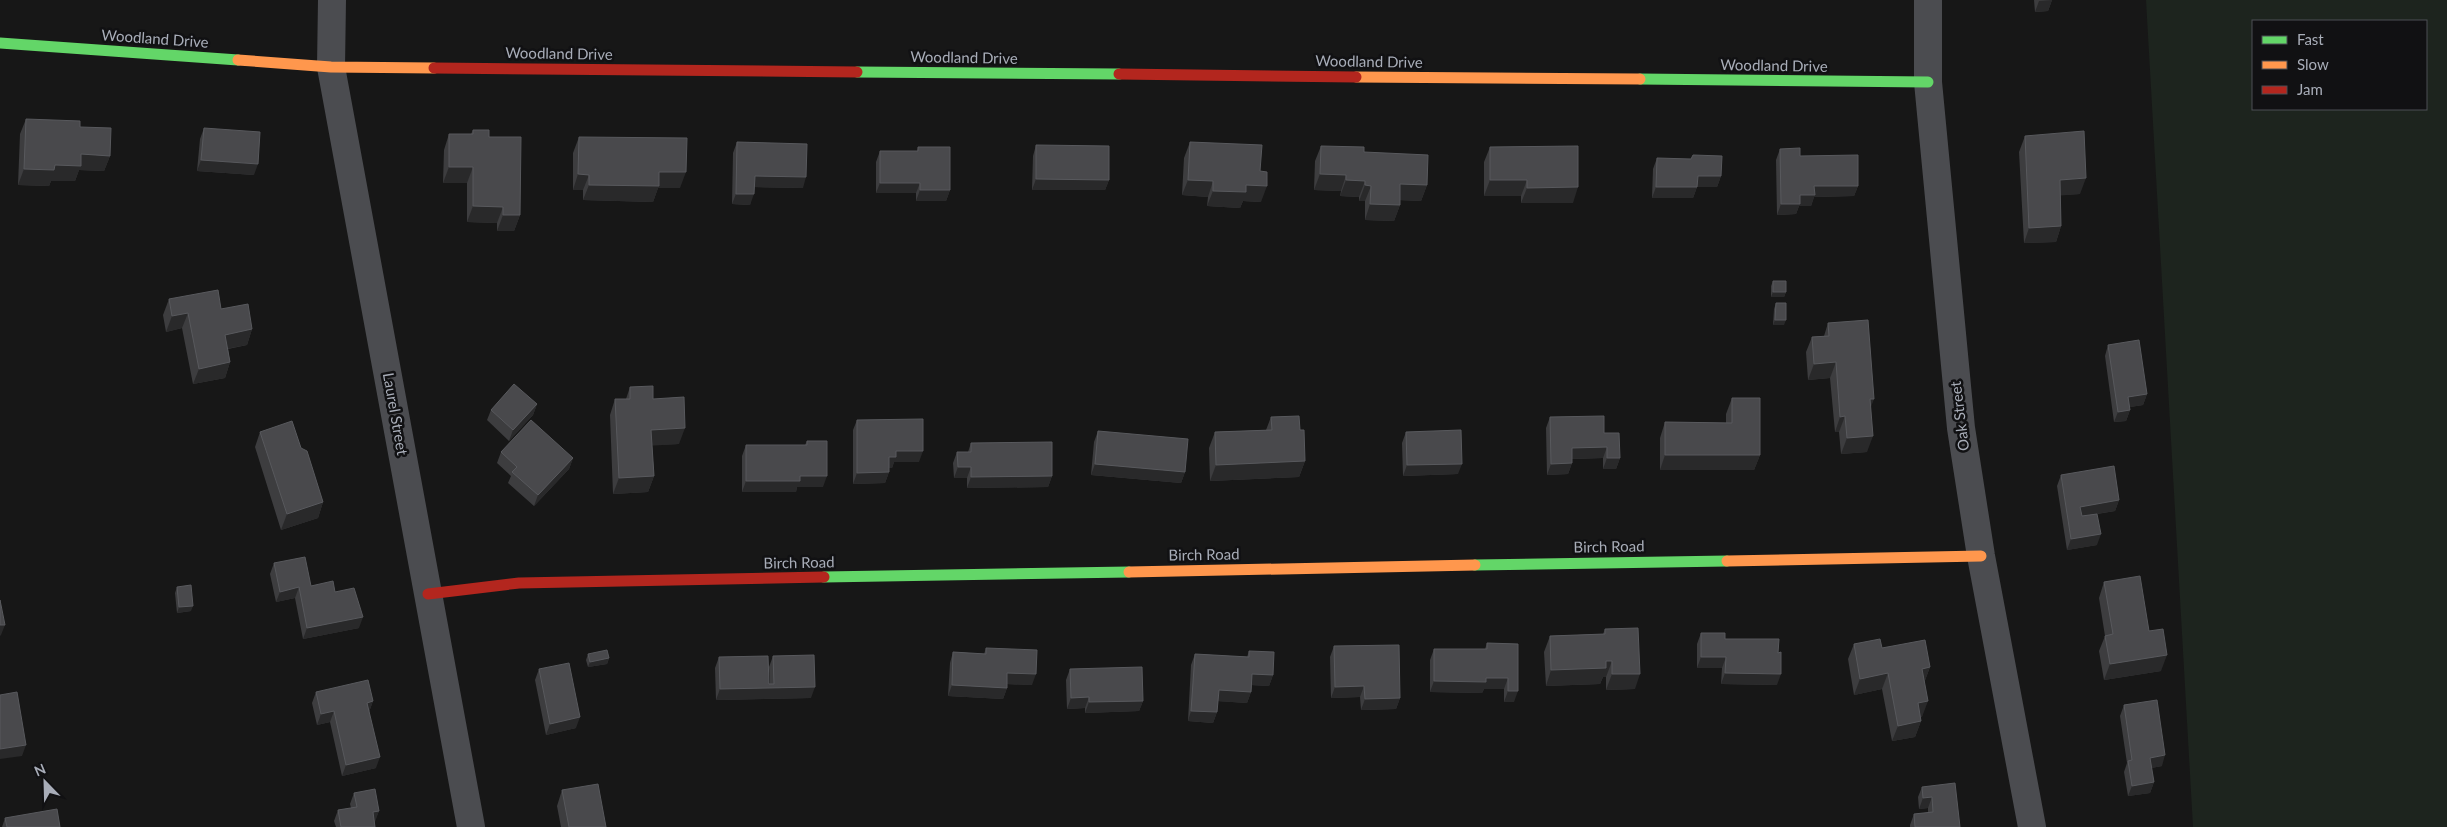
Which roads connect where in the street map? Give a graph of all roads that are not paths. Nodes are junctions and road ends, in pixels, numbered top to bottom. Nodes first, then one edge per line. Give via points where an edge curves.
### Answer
1 (332, 0) edge
2 (1928, 0) edge
3 (0, 43) edge
4 (331, 67) junction
5 (1928, 82) junction
6 (1981, 556) junction
7 (428, 594) junction
8 (471, 827) edge
9 (2032, 827) edge

1 - 4 street, Laurel Street
2 - 5 street, Oak Street
3 - 4 street, Woodland Drive
4 - 5 street, Woodland Drive
4 - 7 street, Laurel Street
5 - 6 street, Oak Street via 1960,428
6 - 7 street, Birch Road via 519,583
6 - 9 street, Oak Street
7 - 8 street, Laurel Street

